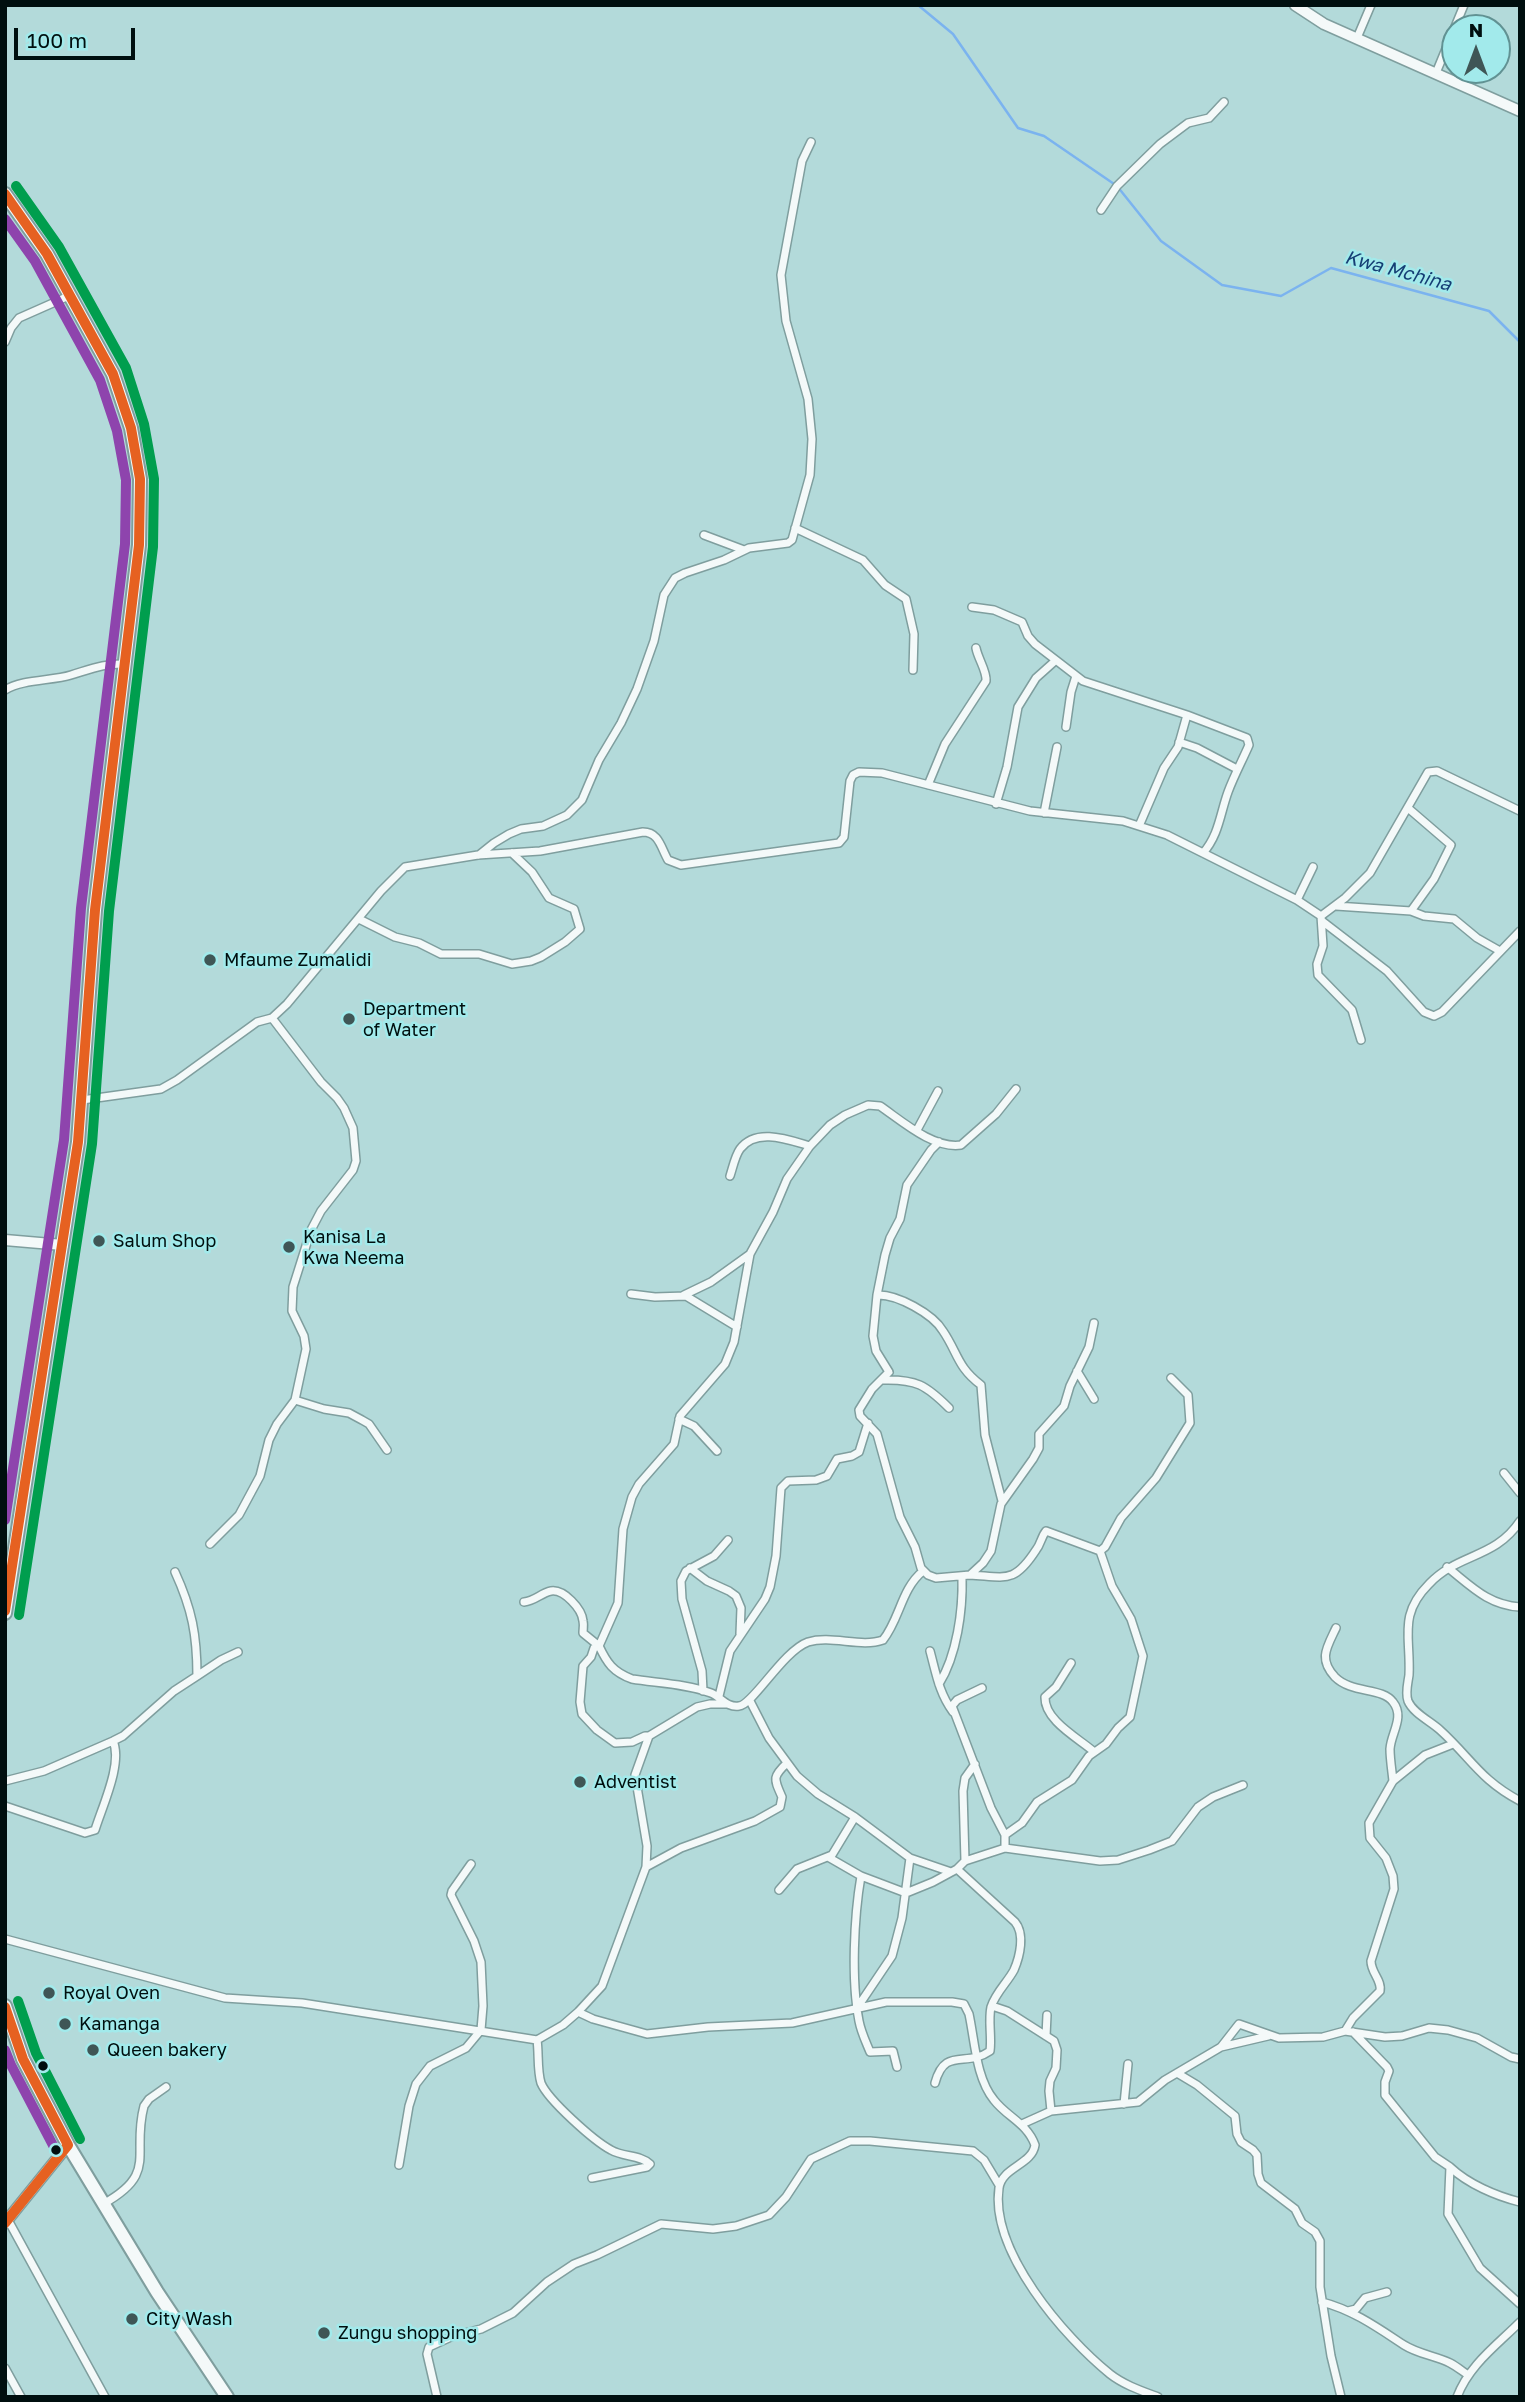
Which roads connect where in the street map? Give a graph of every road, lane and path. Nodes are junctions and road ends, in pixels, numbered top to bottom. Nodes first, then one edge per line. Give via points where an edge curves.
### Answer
1 (1295, 5) edge
2 (1371, 5) edge
3 (1464, 5) edge
4 (1357, 38) junction
5 (1436, 73) junction
6 (1224, 102) dead end
7 (1520, 111) edge
8 (811, 142) dead end
9 (5, 194) edge
10 (1101, 210) dead end
11 (71, 295) junction
12 (5, 342) edge
13 (795, 528) junction
14 (704, 534) dead end
15 (744, 550) junction
16 (972, 607) dead end
17 (976, 648) dead end
18 (1055, 661) junction
19 (127, 664) junction
20 (913, 670) dead end
21 (1076, 676) junction
22 (5, 690) edge
23 (1187, 715) junction
24 (1066, 727) dead end
25 (1180, 742) junction
26 (1056, 747) dead end
27 (1237, 769) junction
28 (928, 785) junction
29 (996, 804) junction
30 (1408, 808) junction
31 (1520, 811) edge
32 (1044, 813) junction
33 (1139, 826) junction
34 (512, 853) junction
35 (1203, 853) junction
36 (478, 855) junction
37 (1314, 867) dead end
38 (1297, 900) junction
39 (1336, 906) junction
40 (1411, 911) junction
41 (359, 919) junction
42 (1321, 919) junction
43 (1520, 931) edge
44 (1500, 951) junction
45 (272, 1018) junction
46 (1361, 1040) dead end
47 (1016, 1088) dead end
48 (938, 1091) dead end
49 (82, 1100) junction
50 (917, 1130) junction
51 (927, 1136) junction
52 (940, 1142) junction
53 (810, 1146) junction
54 (931, 1150) junction
55 (730, 1176) dead end
56 (5, 1240) edge
57 (63, 1245) junction
58 (750, 1254) junction
59 (631, 1294) dead end
60 (683, 1295) junction
61 (877, 1295) junction
62 (1094, 1323) dead end
63 (737, 1326) junction
64 (1077, 1371) junction
65 (1171, 1378) dead end
66 (882, 1380) junction
67 (1094, 1399) dead end
68 (295, 1400) junction
69 (949, 1408) dead end
70 (678, 1419) junction
71 (868, 1423) junction
72 (387, 1450) dead end
73 (717, 1451) dead end
74 (1504, 1473) dead end
75 (1520, 1493) edge
76 (1002, 1501) junction
77 (1520, 1521) edge
78 (728, 1540) dead end
79 (210, 1544) dead end
80 (1100, 1551) junction
81 (1447, 1567) junction
82 (690, 1568) junction
83 (923, 1571) junction
84 (175, 1572) dead end
85 (966, 1576) junction
86 (524, 1602) dead end
87 (1520, 1607) edge
88 (5, 1614) edge
89 (1336, 1628) dead end
90 (740, 1635) junction
91 (599, 1646) junction
92 (930, 1651) dead end
93 (239, 1652) dead end
94 (1071, 1663) dead end
95 (197, 1676) junction
96 (939, 1685) junction
97 (982, 1688) dead end
98 (703, 1691) junction
99 (719, 1696) junction
100 (750, 1701) junction
101 (727, 1704) junction
102 (954, 1713) junction
103 (649, 1736) junction
104 (113, 1741) junction
105 (1453, 1744) junction
106 (1093, 1751) junction
107 (787, 1763) junction
108 (975, 1763) junction
109 (5, 1781) edge
110 (1393, 1782) junction
111 (1242, 1785) dead end
112 (1520, 1801) edge
113 (5, 1806) edge
114 (855, 1817) junction
115 (1005, 1835) junction
116 (1005, 1848) junction
117 (828, 1857) junction
118 (910, 1858) junction
119 (965, 1861) junction
120 (471, 1864) dead end
121 (646, 1867) junction
122 (954, 1870) junction
123 (861, 1875) junction
124 (779, 1890) dead end
125 (906, 1893) junction
126 (5, 1939) edge
127 (5, 2006) edge
128 (992, 2006) junction
129 (857, 2008) junction
130 (578, 2012) junction
131 (1047, 2015) dead end
132 (481, 2030) junction
133 (1348, 2031) junction
134 (1268, 2035) junction
135 (1046, 2036) junction
136 (537, 2040) junction
137 (1221, 2047) junction
138 (978, 2058) junction
139 (1520, 2059) edge
140 (1128, 2064) dead end
141 (897, 2067) dead end
142 (1177, 2073) junction
143 (935, 2083) dead end
144 (166, 2087) dead end
145 (1124, 2104) junction
146 (1051, 2111) junction
147 (1022, 2124) junction
148 (68, 2145) junction
149 (399, 2165) dead end
150 (1450, 2167) junction
151 (592, 2178) dead end
152 (999, 2185) junction
153 (1520, 2202) edge
154 (103, 2204) junction
155 (6, 2221) edge
156 (1387, 2291) dead end
157 (1322, 2302) junction
158 (1520, 2304) edge
159 (1347, 2311) junction
160 (1520, 2322) edge
161 (5, 2368) edge
162 (1468, 2375) junction
163 (21, 2397) edge
164 (105, 2397) edge
165 (227, 2397) edge
166 (437, 2397) edge
167 (1158, 2397) edge
168 (1342, 2397) edge
169 (1457, 2397) edge

1 - 4 street
2 - 4 street
3 - 5 street
4 - 5 street
5 - 7 street
6 - 10 street via 1209,118 1188,122 1160,144 1117,186
8 - 13 street via 802,161 781,275 786,321 808,399 812,439 810,475
9 - 11 highway
11 - 12 street via 19,318
11 - 19 highway via 114,374 138,468 139,545
13 - 15 street via 788,543
13 - 20 street via 863,559 885,586 906,599 914,634
14 - 15 street
15 - 36 street via 681,574 666,589 637,689 576,808 553,822 509,834
16 - 18 street via 994,610 1021,622 1035,644
17 - 28 street via 986,681 945,744
18 - 21 street
18 - 29 street via 1036,678 1018,707
19 - 22 street via 109,663
19 - 49 highway via 95,910
21 - 23 street
21 - 24 street
23 - 25 street
23 - 27 street via 1247,738 1249,746
25 - 27 street
25 - 33 street
26 - 32 street
27 - 35 street via 1218,830
28 - 29 street
28 - 34 street via 882,773 853,775 844,839 839,843 675,864 668,860 656,836 648,832
29 - 32 street
30 - 31 street via 1425,775 1437,771
30 - 39 street via 1370,873
30 - 40 street via 1451,845
32 - 33 street
33 - 35 street
34 - 36 street
34 - 41 street via 550,898 574,909 580,924 574,935 531,961 513,964 479,954 441,954
35 - 38 street
36 - 41 street via 405,867
37 - 38 street
38 - 42 street
39 - 40 street
39 - 42 street
40 - 44 street via 1454,919
41 - 45 street
42 - 44 street via 1387,971 1429,1015 1442,1012
42 - 46 street via 1323,946 1316,970 1352,1010
43 - 44 street
45 - 49 street via 257,1022 161,1089
45 - 68 street via 344,1108 357,1150 353,1170 311,1230 293,1287 292,1311 306,1349
47 - 52 street via 963,1144
48 - 50 street
49 - 57 highway
50 - 51 street
50 - 53 street via 870,1104 837,1120
51 - 52 street
51 - 54 street
52 - 54 street
53 - 55 street via 774,1137 752,1139 740,1149
53 - 58 street via 787,1179
54 - 61 street via 907,1185
56 - 57 street
57 - 88 highway
58 - 60 street via 711,1282
58 - 63 street
59 - 60 street
60 - 63 street
61 - 66 street via 874,1342 889,1371
61 - 76 street via 900,1298 934,1321 962,1368 981,1385 985,1435
62 - 64 street
63 - 70 street via 722,1369
64 - 67 street
64 - 76 street via 1064,1406 1039,1434 1033,1459
65 - 80 street via 1188,1395 1190,1423 1156,1478
66 - 69 street via 918,1382
66 - 71 street via 859,1410
68 - 72 street via 362,1419
68 - 79 street via 269,1440 260,1476 248,1499 231,1525
70 - 73 street via 694,1426
70 - 91 street via 674,1444 630,1500 623,1529 618,1603
71 - 83 street via 881,1444 900,1517
71 - 90 street via 859,1452 837,1459 827,1476 788,1481 781,1488 770,1587
74 - 75 street
76 - 85 street via 991,1551 984,1563
77 - 81 street via 1494,1548
78 - 82 street via 714,1556
80 - 85 street via 1046,1531 1014,1575
80 - 106 street via 1143,1656 1130,1717 1106,1744
81 - 87 street via 1491,1601
81 - 105 street via 1422,1591 1409,1614 1406,1695 1411,1706
82 - 90 street via 736,1597 741,1608
82 - 98 street via 682,1576 680,1591 702,1671
83 - 85 street via 936,1578
83 - 100 street via 907,1589 884,1639 804,1644
84 - 95 street via 193,1619
85 - 96 street via 958,1631
86 - 91 street via 559,1591 581,1614 583,1633
89 - 110 street via 1324,1653 1328,1668 1347,1686 1387,1696 1396,1709 1397,1726 1390,1748
90 - 99 street via 730,1651
91 - 98 street via 620,1674
91 - 103 street via 583,1666 581,1713 615,1742
92 - 96 street
93 - 95 street
94 - 106 street via 1044,1703 1057,1721
95 - 104 street
96 - 102 street
97 - 102 street via 954,1702
98 - 99 street
99 - 101 street
100 - 101 street via 738,1707
100 - 107 street
101 - 103 street via 697,1707
102 - 108 street
103 - 121 street via 635,1775
104 - 109 street via 44,1771
104 - 113 street via 116,1766 95,1830 85,1833
105 - 110 street via 1425,1755
105 - 112 street via 1484,1778
106 - 115 street via 1072,1780 1037,1802 1022,1823
107 - 114 street via 818,1794
107 - 121 street via 775,1777 782,1797 779,1807
108 - 115 street
108 - 119 street via 963,1791
110 - 133 street via 1368,1832 1393,1876 1391,1904 1371,1961 1381,1987 1353,2018
111 - 116 street via 1198,1807 1172,1841 1118,1860
114 - 117 street
114 - 118 street
115 - 116 street
116 - 119 street
117 - 123 street
117 - 124 street via 797,1869
118 - 122 street
118 - 125 street
119 - 122 street
120 - 132 street via 452,1895 481,1962
121 - 130 street via 607,1974
122 - 125 street
122 - 128 street via 1021,1931 1014,1969
123 - 125 street
123 - 129 street
125 - 129 street via 889,1962
126 - 132 street via 225,1998 302,2003
127 - 148 highway via 23,2059
128 - 135 street
128 - 138 street via 990,2050
129 - 130 street via 792,2024 647,2034
129 - 138 street via 891,2001 963,2004 970,2014
129 - 141 street via 870,2052 894,2051
130 - 136 street
131 - 135 street
132 - 136 street
132 - 149 street via 466,2048 430,2066 416,2084
133 - 134 street via 1310,2038
133 - 139 street via 1385,2037 1429,2028 1448,2030
133 - 150 street via 1387,2067 1385,2095 1434,2157
134 - 137 street
134 - 137 street via 1239,2024
135 - 146 street via 1056,2048 1049,2091
136 - 151 street via 540,2080 552,2097 603,2145 650,2164
137 - 142 street
138 - 143 street via 944,2064
138 - 147 street via 992,2099
140 - 145 street
142 - 145 street via 1138,2102
142 - 157 street via 1235,2116 1241,2143 1257,2155 1261,2183 1295,2208 1302,2223 1315,2232 1320,2241
144 - 154 street via 144,2106 138,2174 121,2194
145 - 146 street
146 - 147 street
147 - 152 street via 1035,2143 1034,2150
148 - 154 highway
148 - 155 street
150 - 153 street via 1458,2175
150 - 158 street via 1448,2214 1480,2268
152 - 166 street via 973,2151 850,2141 811,2159 769,2215 713,2230 661,2224 574,2264 513,2313 429,2347
152 - 167 street via 999,2210 1014,2258 1040,2301 1110,2374
154 - 165 highway
155 - 164 street
156 - 159 street via 1365,2298 1356,2309
157 - 159 street
157 - 168 street
159 - 162 street
160 - 162 street
161 - 163 street
162 - 169 street

